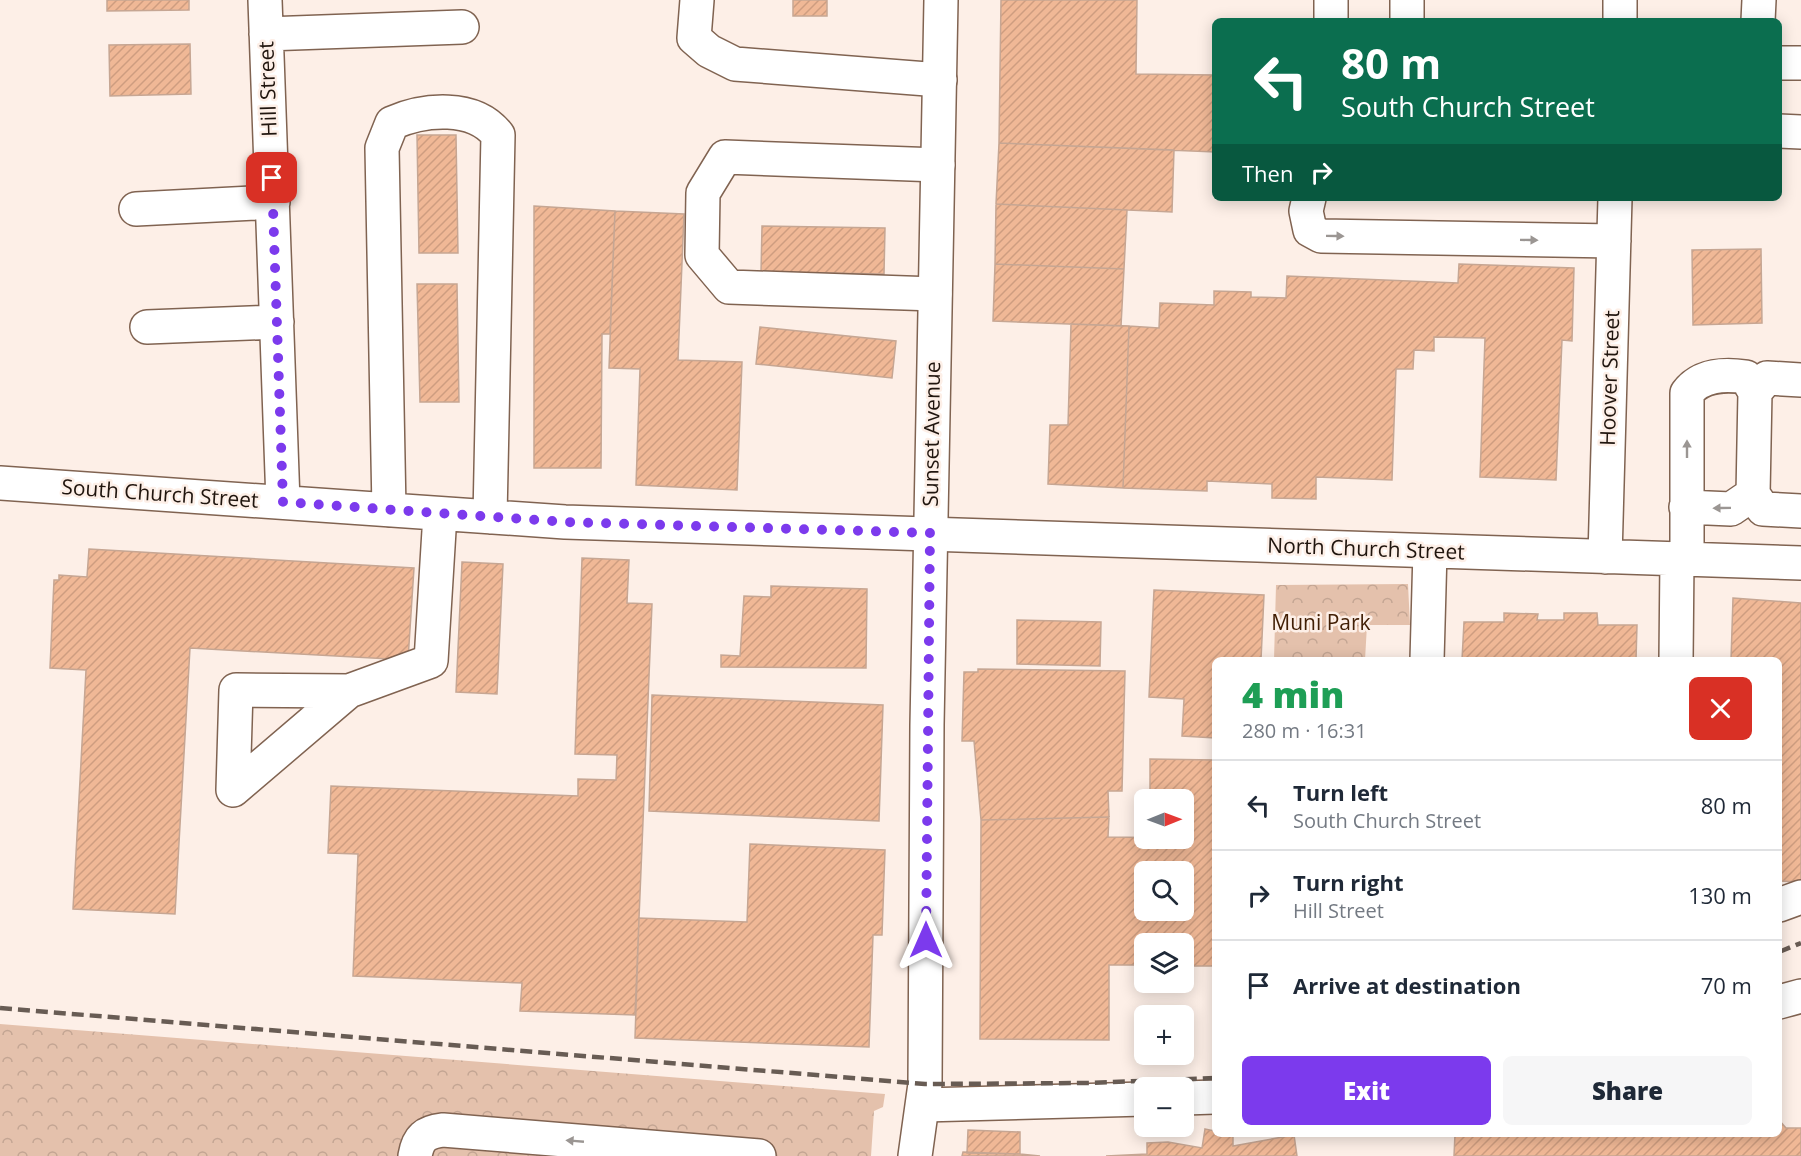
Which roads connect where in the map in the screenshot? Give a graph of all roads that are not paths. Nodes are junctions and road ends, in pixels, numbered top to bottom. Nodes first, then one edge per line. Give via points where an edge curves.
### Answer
1 (265, 0) edge
2 (697, 0) edge
3 (941, 0) edge
4 (1330, 0) edge
5 (1407, 0) edge
6 (1620, 0) edge
7 (1759, 0) edge
8 (1331, 18) edge
9 (1407, 18) edge
10 (1620, 18) edge
11 (1758, 18) edge
12 (462, 27) dead end
13 (266, 34) junction
14 (1782, 63) edge
15 (1801, 63) edge
16 (940, 80) junction
17 (1782, 131) edge
18 (1801, 132) edge
19 (938, 165) junction
20 (1308, 201) edge
21 (1615, 201) edge
22 (273, 202) junction
23 (136, 209) dead end
24 (1614, 241) junction
25 (935, 294) junction
26 (277, 322) junction
27 (147, 327) dead end
28 (1801, 380) edge
29 (1755, 392) junction
30 (0, 483) edge
31 (1753, 494) junction
32 (283, 502) junction
33 (1686, 507) junction
34 (389, 510) junction
35 (1796, 511) edge
36 (440, 514) junction
37 (490, 517) junction
38 (930, 533) junction
39 (1430, 551) junction
40 (1605, 557) junction
41 (1682, 558) junction
42 (1794, 563) edge
43 (1427, 657) edge
44 (1676, 657) edge
45 (349, 691) dead end
46 (1801, 897) edge
47 (1782, 904) edge
48 (1801, 996) edge
49 (1782, 1001) edge
50 (1212, 1097) edge
51 (1194, 1098) edge
52 (1134, 1099) edge
53 (923, 1105) junction
54 (633, 1151) edge
55 (415, 1156) edge
56 (759, 1156) edge
57 (915, 1156) edge

1 - 13 street, Hill Street
2 - 16 street via 694,38 735,64
3 - 16 street, Sunset Avenue
4 - 8 street
5 - 9 street
6 - 10 street
7 - 11 street
12 - 13 street
13 - 22 street, Hill Street
14 - 15 street
16 - 19 street, Sunset Avenue
17 - 18 street
19 - 25 street, Sunset Avenue
19 - 25 street via 725,157 703,193 702,255 729,287
20 -> 24 street via 1306,211 1311,230 1321,236
21 - 24 street, Hoover Street
22 - 23 street
22 - 26 street, Hill Street
24 - 40 street, Hoover Street
25 - 38 street, Sunset Avenue
26 - 27 street
26 - 32 street, Hill Street
28 - 29 street via 1767,378
29 - 31 street
33 -> 29 street via 1687,393 1694,383 1725,374 1746,377
30 - 32 street, South Church Street
31 -> 33 street via 1731,509
31 - 35 street via 1763,509
32 - 34 street, South Church Street
33 - 41 street
34 - 36 street, South Church Street
34 - 37 street via 382,147 392,123 412,114 442,113 473,116 489,123 498,135
35 - 42 street
36 - 37 street, South Church Street
36 - 45 street via 430,661
37 - 38 street, South Church Street
38 - 39 street, North Church Street
38 - 53 street, Sunset Avenue
39 - 40 street, North Church Street
39 - 43 street
40 - 41 street, North Church Street
41 - 42 street, North Church Street
41 - 44 street
46 - 47 street
48 - 49 street
50 - 51 street
52 - 53 street
53 - 57 street, Sunset Avenue
54 -> 55 street via 443,1130 429,1132 417,1141
54 - 56 street

